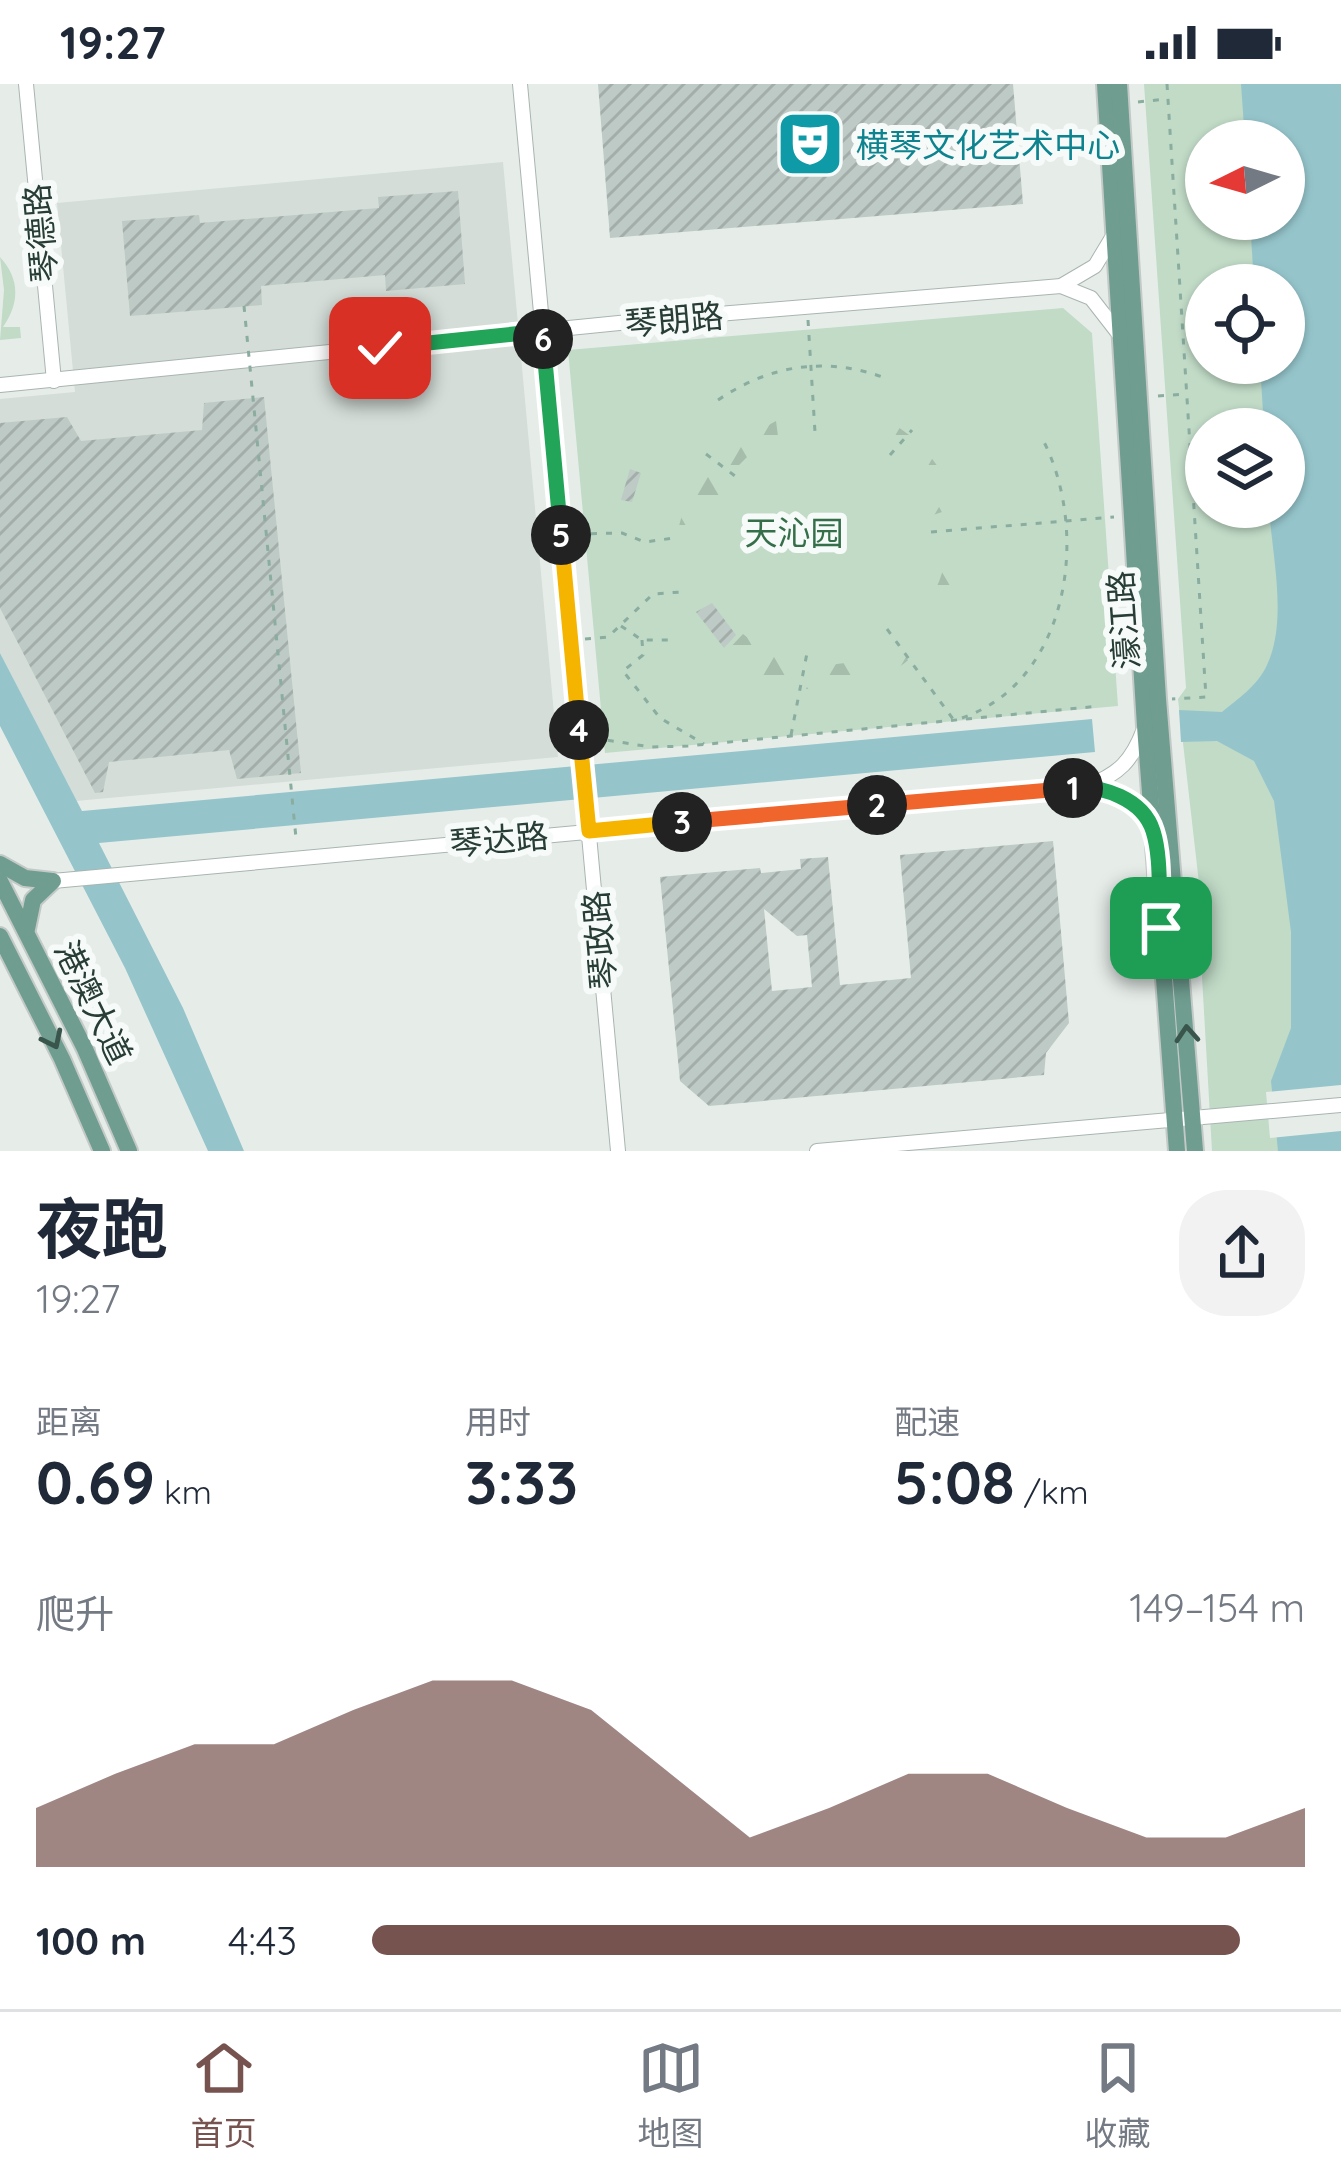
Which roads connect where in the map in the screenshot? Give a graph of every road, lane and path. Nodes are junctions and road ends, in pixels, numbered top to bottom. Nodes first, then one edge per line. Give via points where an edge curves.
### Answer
1 (26, 84) edge
2 (520, 84) edge
3 (1105, 84) edge
4 (1119, 84) edge
5 (1167, 84) edge
6 (1168, 99) junction
7 (1138, 102) dead end
8 (1114, 235) junction
9 (1061, 286) junction
10 (244, 306) dead end
11 (807, 307) junction
12 (543, 331) junction
13 (1120, 336) junction
14 (812, 365) junction
15 (888, 379) dead end
16 (54, 381) junction
17 (0, 385) edge
18 (1187, 394) junction
19 (1158, 395) dead end
20 (718, 400) dead end
21 (912, 430) dead end
22 (815, 432) dead end
23 (1042, 440) dead end
24 (706, 454) dead end
25 (890, 455) dead end
26 (736, 476) dead end
27 (1132, 515) junction
28 (1066, 521) junction
29 (931, 532) dead end
30 (562, 536) junction
31 (674, 538) dead end
32 (681, 592) dead end
33 (620, 625) junction
34 (886, 629) dead end
35 (571, 640) junction
36 (642, 640) junction
37 (669, 640) dead end
38 (808, 649) dead end
39 (1158, 699) junction
40 (1100, 706) dead end
41 (955, 720) junction
42 (1145, 727) junction
43 (580, 734) junction
44 (791, 736) junction
45 (705, 744) junction
46 (1088, 786) junction
47 (1153, 827) junction
48 (589, 831) junction
49 (296, 838) dead end
50 (0, 864) edge
51 (0, 881) edge
52 (53, 881) junction
53 (28, 935) junction
54 (0, 936) edge
55 (1341, 1106) edge
56 (1184, 1119) junction
57 (102, 1151) edge
58 (129, 1151) edge
59 (618, 1151) edge
60 (817, 1151) edge
61 (1177, 1151) edge
62 (1195, 1151) edge

1 - 16 street, 琴德路
2 - 12 street, 琴政路
3 - 8 main road, 濠江路
4 - 39 main road, 濠江路
5 - 6 path
6 - 7 path
6 - 18 path
8 - 9 street via 1095,266
8 - 13 main road, 濠江路
9 - 11 street, 琴朗路
9 - 13 street via 1099,305
10 - 49 path, bridge
11 - 12 street, 琴朗路
11 - 14 path
12 - 16 street, 琴朗路
12 - 30 street, 琴政路
13 - 27 main road, 濠江路
14 - 15 path
14 - 20 path via 772,372
14 - 22 path
16 - 17 street, 琴朗路
18 - 19 path
18 - 39 path via 1207,697
21 - 25 path
23 - 28 path
24 - 26 path
27 - 28 path
27 - 42 main road, 濠江路
28 - 29 path
28 - 41 path via 1062,591 1041,651 1010,690
30 - 31 path
30 - 35 street, 琴政路
32 - 33 path via 653,594
33 - 35 path via 608,637
33 - 36 path
34 - 41 path
35 - 43 street, 琴政路
36 - 37 path
36 - 45 path via 643,655 622,671 660,718
38 - 44 path
56 -> 39 main road, 濠江路
40 - 41 path
41 - 44 path
42 - 46 street via 1133,757
42 - 47 main road, 濠江路
43 - 45 path via 651,747
43 - 48 street, 琴政路
44 - 45 path
46 - 47 street via 1110,790
46 - 48 street, 琴达路
47 - 56 main road, 濠江路
48 - 52 street, 琴达路
48 - 59 street, 琴政路
50 - 52 main road
51 - 53 main road, 港澳大道
52 - 53 main road via 29,908
53 - 58 main road, 港澳大道
54 -> 57 main road, 港澳大道
55 - 56 street
56 - 60 street
56 - 61 main road, 濠江路
56 - 62 main road, 濠江路

